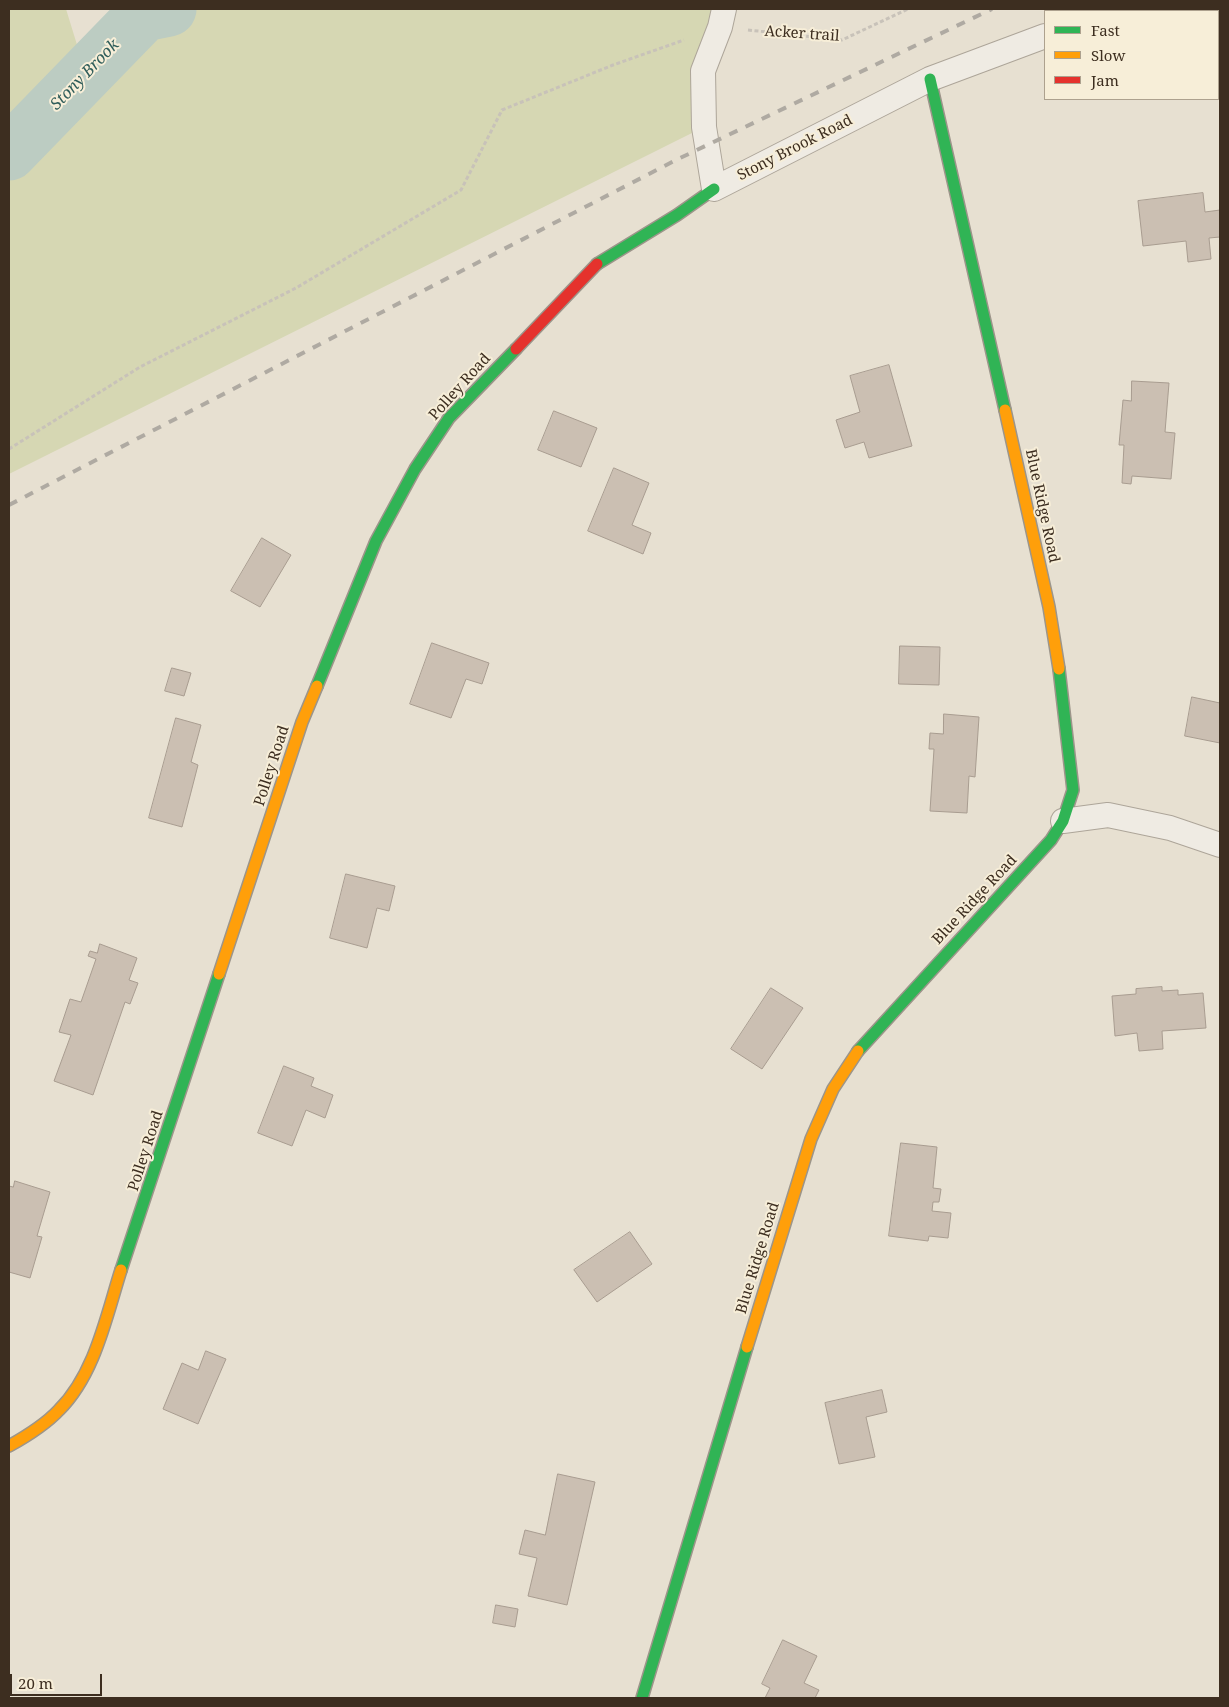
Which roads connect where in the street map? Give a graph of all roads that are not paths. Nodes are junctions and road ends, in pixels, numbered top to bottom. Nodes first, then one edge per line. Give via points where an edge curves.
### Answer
1 (722, 18) edge
2 (1044, 36) edge
3 (930, 80) junction
4 (714, 189) junction
5 (1063, 821) junction
6 (1220, 845) edge
7 (9, 1446) edge
8 (642, 1698) edge

1 - 4 street via 703,71 704,128
2 - 3 street, Stony Brook Road
3 - 4 street, Stony Brook Road
3 - 5 street, Blue Ridge Road via 1049,606 1073,790
4 - 7 street, Polley Road via 598,263 449,418 415,469 376,542 302,722 93,1356 68,1402 48,1421
5 - 6 street via 1108,815 1170,828
5 - 8 street, Blue Ridge Road via 1051,840 866,1041 828,1096 798,1176

